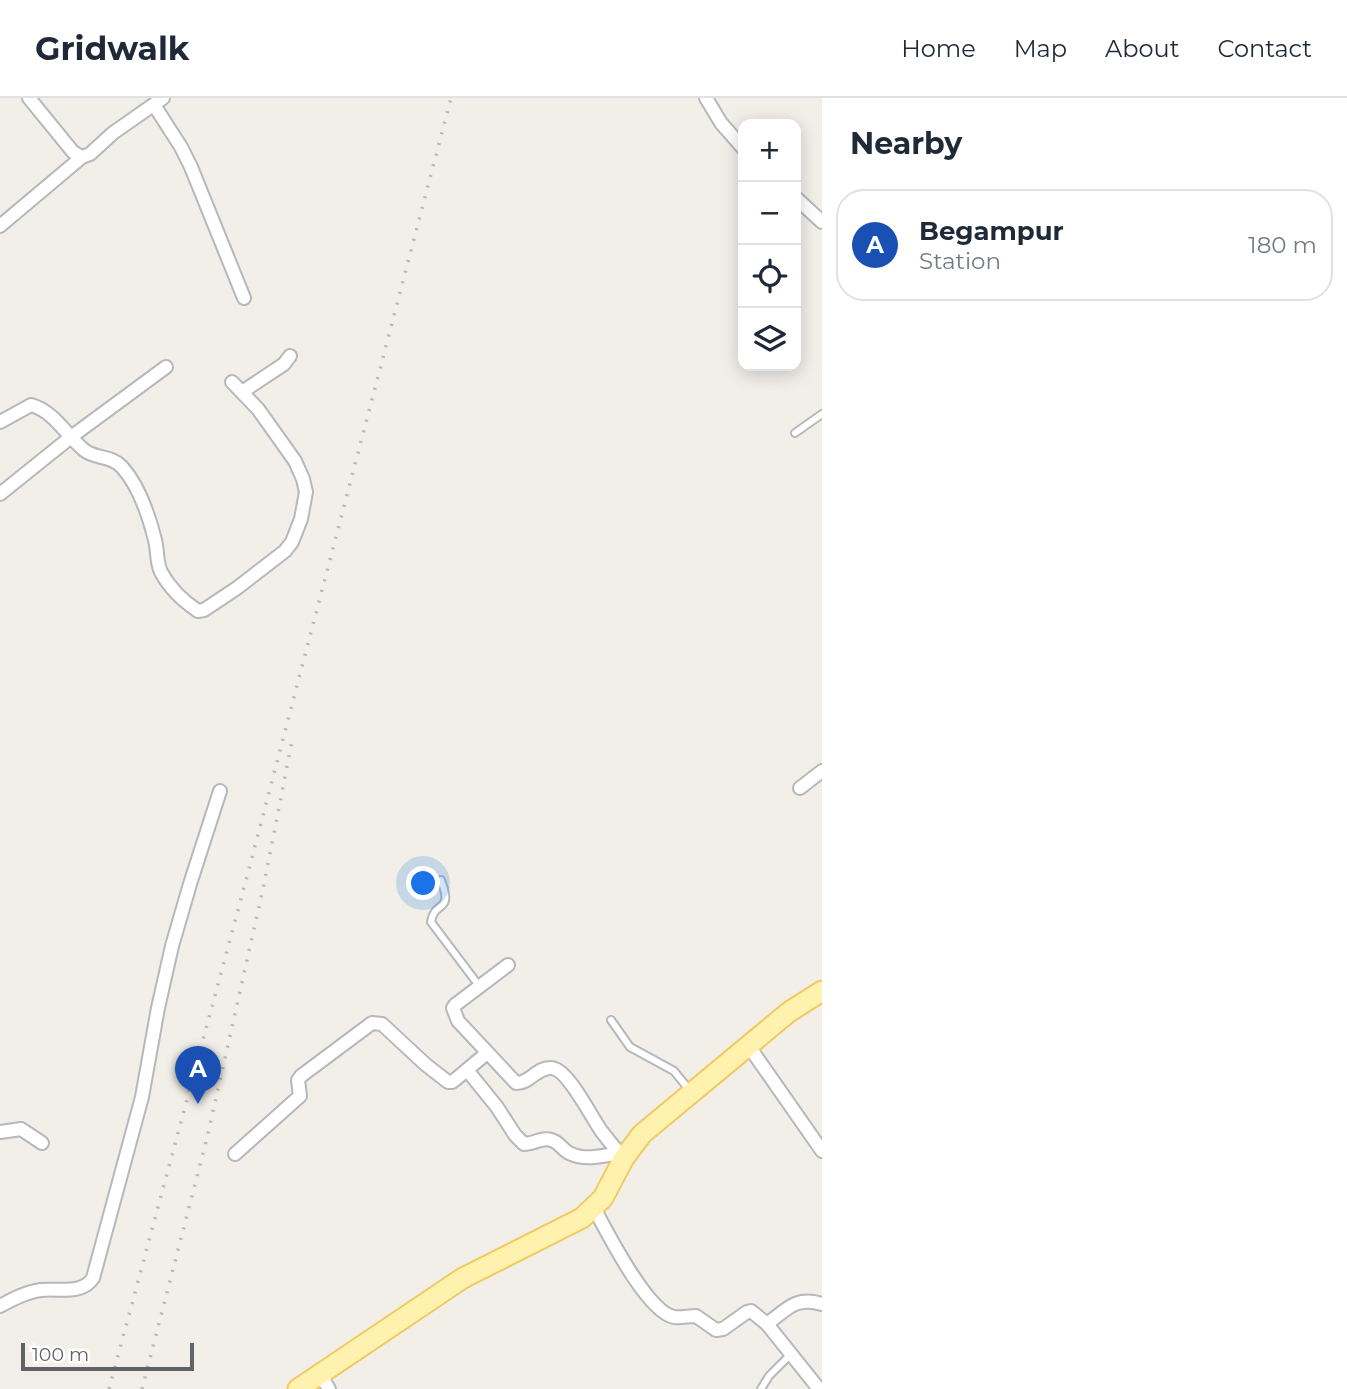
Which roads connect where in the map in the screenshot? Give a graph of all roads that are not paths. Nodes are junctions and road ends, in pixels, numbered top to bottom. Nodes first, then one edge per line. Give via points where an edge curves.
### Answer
1 (29, 98) edge
2 (706, 98) edge
3 (159, 102) edge
4 (738, 142) edge
5 (82, 157) junction
6 (801, 203) edge
7 (822, 222) edge
8 (0, 226) edge
9 (244, 298) dead end
10 (290, 356) dead end
11 (166, 367) dead end
12 (232, 382) dead end
13 (242, 392) junction
14 (822, 414) edge
15 (0, 422) edge
16 (795, 433) dead end
17 (71, 437) junction
18 (0, 494) edge
19 (822, 771) edge
20 (800, 788) dead end
21 (220, 791) dead end
22 (441, 880) dead end
23 (508, 965) dead end
24 (480, 987) junction
25 (822, 991) edge
26 (611, 1020) dead end
27 (748, 1045) junction
28 (487, 1053) junction
29 (467, 1070) junction
30 (691, 1092) junction
31 (0, 1132) edge
32 (42, 1143) dead end
33 (822, 1151) edge
34 (235, 1154) dead end
35 (621, 1155) junction
36 (594, 1208) junction
37 (822, 1304) edge
38 (0, 1306) edge
39 (767, 1324) junction
40 (791, 1354) junction
41 (324, 1382) edge
42 (298, 1389) edge
43 (761, 1389) edge
44 (819, 1389) edge

1 - 5 street
2 - 4 street
3 - 5 street
3 - 9 street
5 - 8 street
6 - 7 street
10 - 13 street
11 - 17 street
12 - 13 street
13 - 17 street via 295,461 306,492 301,519 285,551 204,610 190,606 161,573 144,506 122,467 85,452
14 - 16 lane
15 - 17 street via 31,405 48,413
17 - 18 street
19 - 20 street
21 - 38 street via 172,946 142,1097 93,1278 80,1289 40,1290
22 - 24 lane via 446,899 431,922
23 - 24 street
24 - 28 street via 453,1012
25 - 27 main road
26 - 30 lane via 630,1047 674,1071
27 - 30 main road
27 - 33 street
28 - 29 street
28 - 35 street via 516,1083 546,1068 558,1069
29 - 34 street via 452,1082 443,1079 382,1024 372,1023 298,1080 300,1096
29 - 35 street via 524,1143 549,1139 566,1152 581,1156
30 - 35 main road
31 - 32 street via 21,1129
35 - 36 main road
36 - 39 street via 627,1268 668,1315 696,1316 716,1330 751,1311
36 - 41 main road via 463,1278
37 - 39 street via 805,1300
39 - 40 street
40 - 43 lane
40 - 44 street
41 - 42 main road

